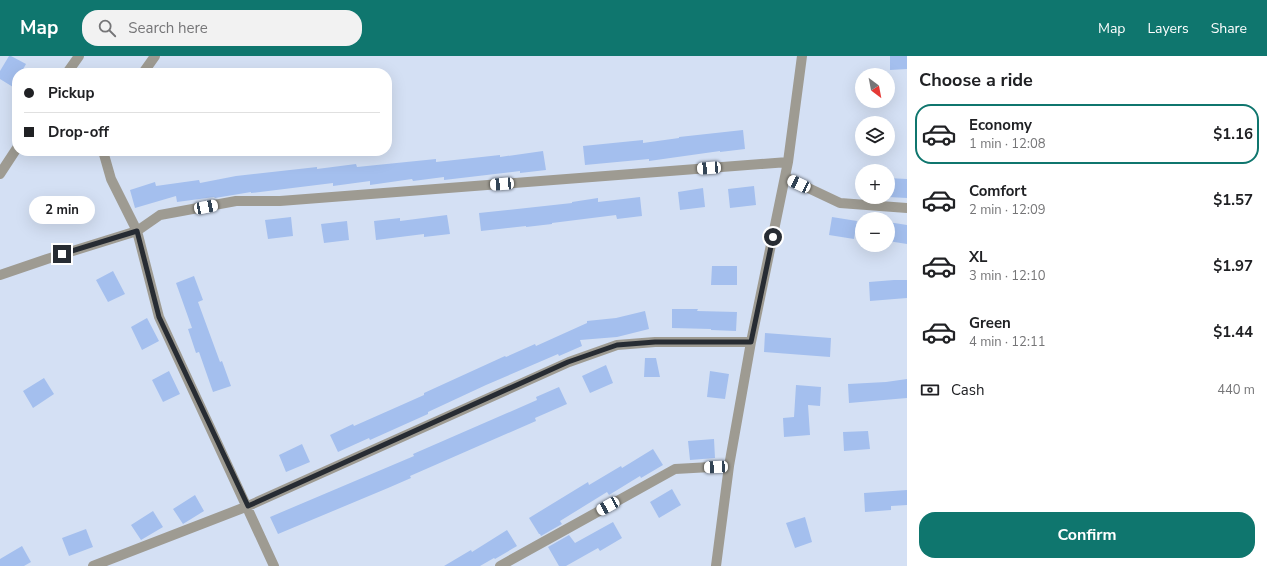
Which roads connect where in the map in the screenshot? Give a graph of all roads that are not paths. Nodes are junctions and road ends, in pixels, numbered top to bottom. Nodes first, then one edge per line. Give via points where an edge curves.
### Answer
1 (79, 56) edge
2 (155, 56) edge
3 (802, 56) edge
4 (71, 68) edge
5 (147, 68) edge
6 (12, 156) edge
7 (104, 156) edge
8 (788, 162) junction
9 (0, 174) edge
10 (785, 177) junction
11 (907, 208) edge
12 (137, 231) junction
13 (0, 275) edge
14 (751, 342) junction
15 (729, 466) junction
16 (248, 506) junction
17 (93, 566) edge
18 (274, 566) edge
19 (500, 566) edge
20 (716, 566) edge

1 - 4 street
2 - 5 street
3 - 8 street
6 - 9 street
7 - 12 street via 111,179
8 - 10 street
8 - 12 street via 280,201 236,201 160,215
10 - 11 street via 840,203
10 - 14 street
12 - 13 street
12 - 16 street via 159,317
14 - 15 street
14 - 16 street via 655,342 617,345 568,362
15 - 19 street via 675,469
15 - 20 street
16 - 17 street
16 - 18 street

